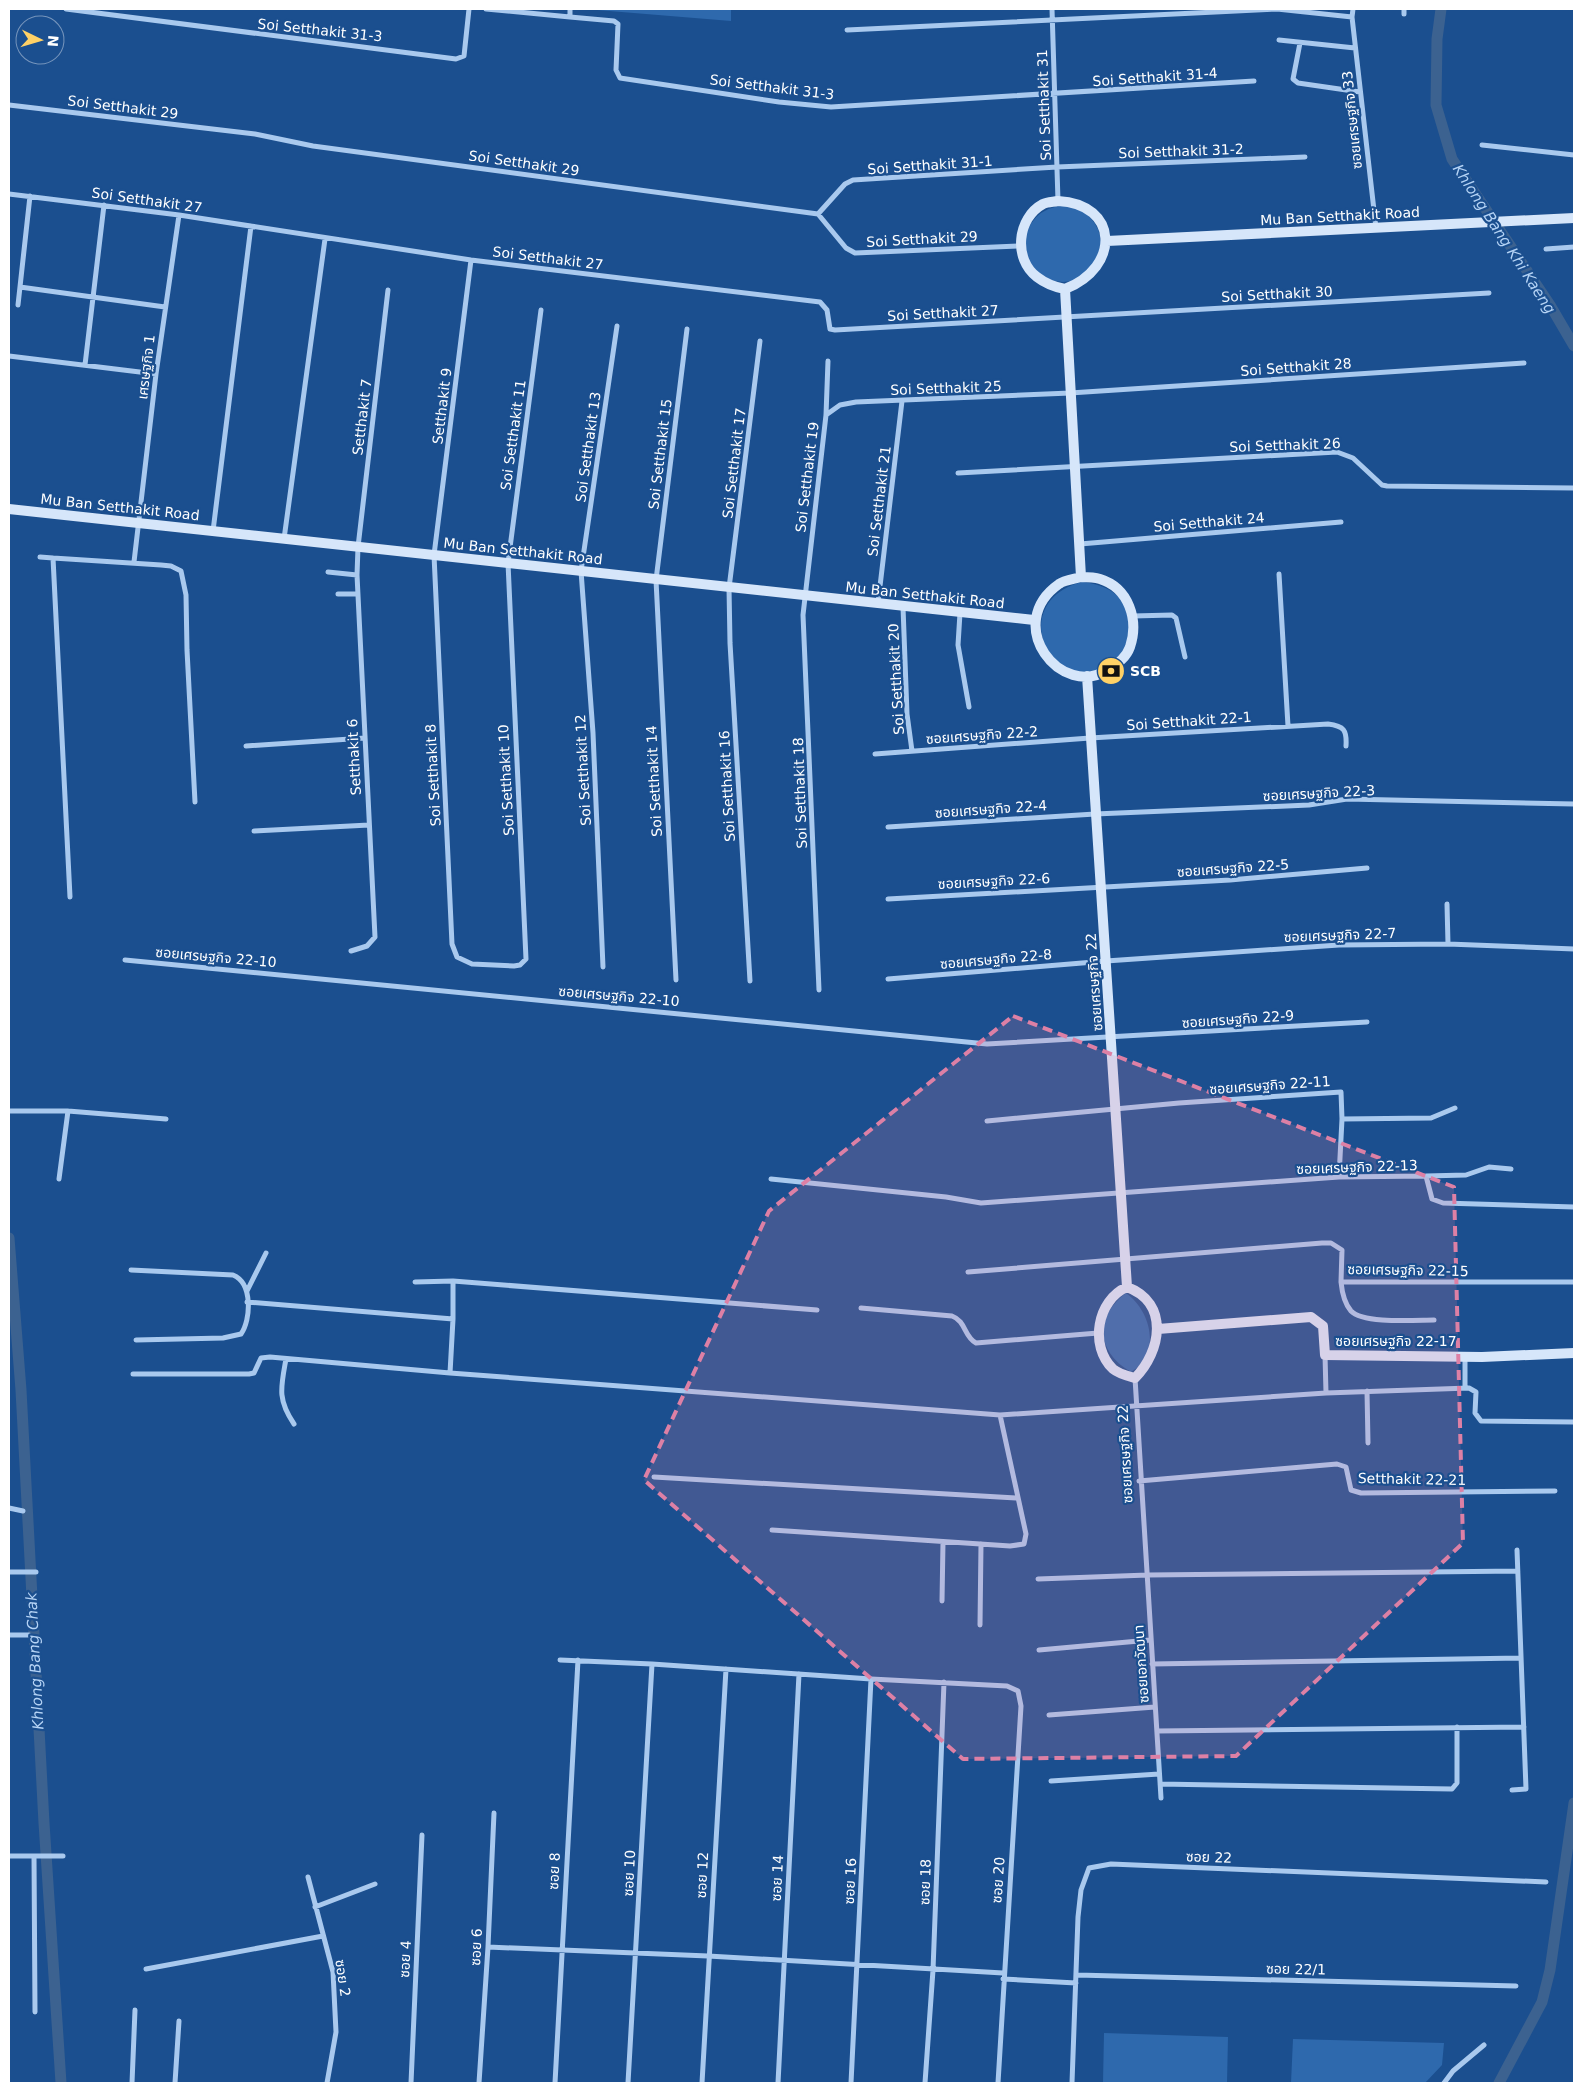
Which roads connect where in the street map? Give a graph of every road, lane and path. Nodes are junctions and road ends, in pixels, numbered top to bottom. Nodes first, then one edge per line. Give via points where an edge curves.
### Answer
1 (66, 9) edge
2 (469, 9) edge
3 (486, 9) edge
4 (570, 9) edge
5 (1052, 9) edge
6 (1353, 9) edge
7 (570, 17) junction
8 (1352, 17) junction
9 (1052, 19) junction
10 (846, 30) dead end
11 (1279, 40) dead end
12 (1300, 43) junction
13 (1355, 48) junction
14 (1254, 81) dead end
15 (1360, 92) junction
16 (1056, 94) junction
17 (9, 105) edge
18 (1482, 145) dead end
19 (1574, 155) edge
20 (1305, 158) dead end
21 (1057, 167) junction
22 (9, 194) edge
23 (30, 196) junction
24 (1058, 201) junction
25 (104, 205) junction
26 (818, 214) junction
27 (179, 215) junction
28 (1574, 218) edge
29 (251, 226) junction
30 (1376, 228) junction
31 (325, 239) junction
32 (1107, 241) junction
33 (1020, 246) junction
34 (1574, 247) edge
35 (1546, 249) dead end
36 (471, 260) junction
37 (20, 287) junction
38 (1065, 289) junction
39 (388, 290) dead end
40 (1489, 293) dead end
41 (93, 297) junction
42 (18, 305) dead end
43 (165, 307) junction
44 (541, 310) dead end
45 (1066, 318) junction
46 (616, 326) dead end
47 (687, 330) dead end
48 (760, 341) dead end
49 (9, 356) edge
50 (828, 361) dead end
51 (1524, 363) dead end
52 (85, 365) junction
53 (156, 374) junction
54 (1070, 393) junction
55 (902, 401) junction
56 (826, 415) junction
57 (1074, 467) junction
58 (958, 473) dead end
59 (1574, 488) edge
60 (9, 509) edge
61 (139, 522) junction
62 (1341, 522) dead end
63 (213, 531) junction
64 (284, 539) junction
65 (1079, 544) junction
66 (358, 548) junction
67 (434, 555) junction
68 (40, 557) dead end
69 (53, 558) junction
70 (134, 562) junction
71 (508, 563) junction
72 (328, 572) dead end
73 (581, 572) junction
74 (1279, 574) dead end
75 (357, 575) junction
76 (1080, 577) junction
77 (656, 580) junction
78 (729, 588) junction
79 (338, 594) dead end
80 (358, 594) junction
81 (804, 595) junction
82 (878, 604) junction
83 (904, 607) junction
84 (960, 613) junction
85 (1133, 616) junction
86 (1034, 620) junction
87 (1185, 657) dead end
88 (1086, 676) junction
89 (969, 707) dead end
90 (1288, 726) junction
91 (365, 738) junction
92 (1090, 738) junction
93 (246, 746) dead end
94 (1346, 746) dead end
95 (912, 751) junction
96 (875, 754) dead end
97 (196, 802) dead end
98 (1574, 804) edge
99 (1095, 814) junction
100 (369, 825) junction
101 (888, 827) dead end
102 (254, 831) dead end
103 (1367, 868) dead end
104 (1100, 887) junction
105 (70, 897) dead end
106 (888, 899) dead end
107 (1447, 904) dead end
108 (1448, 944) junction
109 (1574, 949) edge
110 (351, 951) dead end
111 (125, 960) dead end
112 (1106, 961) junction
113 (491, 965) joint
114 (603, 967) dead end
115 (888, 979) dead end
116 (676, 980) dead end
117 (750, 982) dead end
118 (819, 990) dead end
119 (1367, 1022) dead end
120 (1111, 1038) junction
121 (1455, 1108) dead end
122 (9, 1110) edge
123 (1116, 1110) junction
124 (68, 1111) junction
125 (166, 1119) dead end
126 (1342, 1119) junction
127 (987, 1121) dead end
128 (1511, 1168) dead end
129 (1426, 1176) junction
130 (1339, 1177) junction
131 (59, 1179) dead end
132 (771, 1179) dead end
133 (1121, 1192) junction
134 (1574, 1207) edge
135 (266, 1252) dead end
136 (1126, 1259) junction
137 (131, 1270) dead end
138 (968, 1272) dead end
139 (453, 1281) junction
140 (415, 1282) dead end
141 (1341, 1282) junction
142 (1574, 1282) edge
143 (1127, 1287) junction
144 (247, 1291) junction
145 (247, 1302) junction
146 (861, 1308) dead end
147 (817, 1310) dead end
148 (452, 1319) junction
149 (1434, 1320) dead end
150 (1158, 1329) junction
151 (1098, 1334) junction
152 (136, 1340) dead end
153 (1574, 1353) edge
154 (1324, 1355) junction
155 (1465, 1356) junction
156 (286, 1358) junction
157 (450, 1373) junction
158 (133, 1374) dead end
159 (1135, 1378) junction
160 (1465, 1388) junction
161 (1367, 1391) junction
162 (1326, 1393) junction
163 (1135, 1404) junction
164 (1000, 1415) junction
165 (1574, 1422) edge
166 (294, 1424) dead end
167 (1368, 1444) dead end
168 (654, 1477) dead end
169 (1140, 1481) junction
170 (1555, 1491) dead end
171 (1016, 1498) junction
172 (9, 1508) edge
173 (23, 1511) dead end
174 (1144, 1528) joint
175 (772, 1530) dead end
176 (942, 1542) junction
177 (980, 1544) junction
178 (1517, 1550) dead end
179 (1518, 1571) junction
180 (9, 1572) edge
181 (36, 1572) dead end
182 (1148, 1575) junction
183 (1038, 1579) dead end
184 (942, 1601) dead end
185 (980, 1625) dead end
186 (9, 1635) edge
187 (29, 1635) dead end
188 (1150, 1640) junction
189 (1039, 1650) dead end
190 (1521, 1658) junction
191 (560, 1660) dead end
192 (578, 1660) junction
193 (652, 1664) junction
194 (1152, 1664) junction
195 (726, 1669) junction
196 (799, 1674) junction
197 (871, 1679) junction
198 (944, 1682) junction
199 (1155, 1706) junction
200 (1048, 1715) dead end
201 (1457, 1727) junction
202 (1524, 1727) junction
203 (1157, 1731) junction
204 (1159, 1774) junction
205 (1051, 1781) dead end
206 (1160, 1784) junction
207 (1512, 1790) dead end
208 (1160, 1798) dead end
209 (494, 1813) dead end
210 (422, 1835) dead end
211 (9, 1856) edge
212 (34, 1856) junction
213 (63, 1856) dead end
214 (308, 1877) dead end
215 (1546, 1882) dead end
216 (375, 1884) dead end
217 (315, 1907) junction
218 (323, 1936) junction
219 (488, 1947) junction
220 (561, 1951) junction
221 (636, 1954) junction
222 (708, 1956) junction
223 (784, 1962) junction
224 (857, 1966) junction
225 (146, 1969) dead end
226 (932, 1970) junction
227 (1076, 1975) junction
228 (1003, 1976) junction
229 (1076, 1983) junction
230 (1516, 1986) dead end
231 (135, 2010) dead end
232 (35, 2012) dead end
233 (179, 2021) dead end
234 (1484, 2045) dead end
235 (132, 2083) edge
236 (175, 2083) edge
237 (327, 2083) edge
238 (411, 2083) edge
239 (478, 2083) edge
240 (555, 2083) edge
241 (628, 2083) edge
242 (702, 2083) edge
243 (778, 2083) edge
244 (851, 2083) edge
245 (926, 2083) edge
246 (998, 2083) edge
247 (1072, 2083) edge
248 (1444, 2083) edge

1 - 2 street, Soi Setthakit 31-3 via 456,59 464,56
3 - 7 street, Soi Setthakit 31-3
4 - 7 street
5 - 9 street, Soi Setthakit 31
6 - 8 street, ซอยเศรษฐกิจ 33
7 - 16 street, Soi Setthakit 31-3 via 618,24 616,70 620,78 816,107
8 - 9 street via 1276,9
8 - 13 street, ซอยเศรษฐกิจ 33
9 - 10 street
9 - 16 street, Soi Setthakit 31
11 - 12 street
12 - 13 street
12 - 15 street via 1293,79 1298,83
13 - 15 street, ซอยเศรษฐกิจ 33
14 - 16 street, Soi Setthakit 31-4
15 - 30 street, ซอยเศรษฐกิจ 33
16 - 21 street, Soi Setthakit 31
17 - 26 street, Soi Setthakit 29 via 255,134 313,146
18 - 19 street
20 - 21 street, Soi Setthakit 31-2
21 - 24 street, Soi Setthakit 31
21 - 26 street, Soi Setthakit 31-1 via 853,180 845,184
22 - 23 street, Soi Setthakit 27
23 - 25 street, Soi Setthakit 27
23 - 37 street
24 - 32 street via 1086,209 1098,219
24 - 33 street via 1044,204 1031,214 1023,229
25 - 27 street, Soi Setthakit 27
25 - 41 street
26 - 33 street, Soi Setthakit 29 via 846,248 855,253
27 - 29 street, Soi Setthakit 27
27 - 43 street, เศรษฐกิจ 1
28 - 30 street, Mu Ban Setthakit Road
29 - 31 street, Soi Setthakit 27
29 - 63 street
30 - 32 street, Mu Ban Setthakit Road
31 - 36 street, Soi Setthakit 27
31 - 64 street
32 - 38 street via 1095,270
33 - 38 street via 1025,262 1035,276 1050,286
34 - 35 street
36 - 45 street, Soi Setthakit 27 via 820,302 827,310 830,329 835,330
36 - 67 street, Setthakit 9
37 - 41 street
37 - 42 street
38 - 45 street
39 - 66 street, Setthakit 7
40 - 45 street, Soi Setthakit 30
41 - 43 street
41 - 52 street
43 - 53 street, เศรษฐกิจ 1
44 - 71 street, Soi Setthakit 11
45 - 54 street
46 - 73 street, Soi Setthakit 13
47 - 77 street, Soi Setthakit 15
48 - 78 street, Soi Setthakit 17
49 - 52 street
50 - 56 street, Soi Setthakit 19
51 - 54 street, Soi Setthakit 28
52 - 53 street
53 - 61 street, เศรษฐกิจ 1
54 - 55 street, Soi Setthakit 25
54 - 57 street
55 - 56 street, Soi Setthakit 25 via 848,402
55 - 82 street, Soi Setthakit 21
56 - 81 street, Soi Setthakit 19
57 - 58 street, Soi Setthakit 26
57 - 59 street, Soi Setthakit 26 via 1337,452 1353,458 1387,486
57 - 65 street
60 - 61 street, Mu Ban Setthakit Road
61 - 63 street, Mu Ban Setthakit Road
61 - 70 street, เศรษฐกิจ 1
62 - 65 street, Soi Setthakit 24
63 - 64 street, Mu Ban Setthakit Road
64 - 66 street, Mu Ban Setthakit Road
65 - 76 street
66 - 67 street, Mu Ban Setthakit Road
66 - 75 street, Setthakit 6
67 - 71 street, Mu Ban Setthakit Road
67 - 113 street, Soi Setthakit 8 via 452,944 457,958 472,964
68 - 69 street
69 - 70 street
69 - 105 street
70 - 97 street via 171,566 181,571 186,595 186,650
71 - 73 street, Mu Ban Setthakit Road
71 - 113 street, Soi Setthakit 10 via 526,959 520,965
72 - 75 street
73 - 77 street, Mu Ban Setthakit Road
73 - 114 street, Soi Setthakit 12 via 593,732
74 - 90 street
75 - 80 street, Setthakit 6
76 - 85 street via 1100,578 1115,586 1127,599
76 - 86 street via 1060,584 1043,600
77 - 78 street, Mu Ban Setthakit Road
77 - 116 street, Soi Setthakit 14
78 - 81 street, Mu Ban Setthakit Road
78 - 117 street, Soi Setthakit 16
79 - 80 street
80 - 91 street, Setthakit 6
81 - 82 street, Mu Ban Setthakit Road
81 - 118 street, Soi Setthakit 18
82 - 83 street, Mu Ban Setthakit Road
83 - 84 street, Mu Ban Setthakit Road
83 - 95 street, Soi Setthakit 20 via 907,714
84 - 86 street, Mu Ban Setthakit Road
84 - 89 street via 958,645
85 - 87 street via 1172,615 1176,618
85 - 88 street via 1134,633 1126,655 1105,672
86 - 88 street via 1044,655 1056,667
88 - 92 street, ซอยเศรษฐกิจ 22
90 - 92 street, Soi Setthakit 22-1
90 - 94 street, Soi Setthakit 22-1 via 1340,725 1347,733
91 - 93 street
91 - 100 street, Setthakit 6
92 - 95 street, ซอยเศรษฐกิจ 22-2
92 - 99 street, ซอยเศรษฐกิจ 22
95 - 96 street, ซอยเศรษฐกิจ 22-2
98 - 99 street, ซอยเศรษฐกิจ 22-3 via 1347,799 1309,805
99 - 101 street, ซอยเศรษฐกิจ 22-4
99 - 104 street, ซอยเศรษฐกิจ 22
100 - 102 street
100 - 110 street, Setthakit 6 via 375,937 367,946
103 - 104 street, ซอยเศรษฐกิจ 22-5
104 - 106 street, ซอยเศรษฐกิจ 22-6
104 - 112 street, ซอยเศรษฐกิจ 22
107 - 108 street
108 - 109 street, ซอยเศรษฐกิจ 22-7
108 - 112 street, ซอยเศรษฐกิจ 22-7 via 1340,945
111 - 120 street, ซอยเศรษฐกิจ 22-10 via 987,1044
112 - 115 street, ซอยเศรษฐกิจ 22-8
112 - 120 street, ซอยเศรษฐกิจ 22
119 - 120 street, ซอยเศรษฐกิจ 22-9
120 - 123 street, ซอยเศรษฐกิจ 22
121 - 126 street via 1431,1118
122 - 124 street
123 - 126 street, ซอยเศรษฐกิจ 22-11 via 1341,1092
123 - 127 street
123 - 133 street, ซอยเศรษฐกิจ 22
124 - 125 street
124 - 131 street
126 - 130 street, ซอยเศรษฐกิจ 22-11
128 - 129 street via 1489,1167 1466,1175
129 - 130 street, ซอยเศรษฐกิจ 22-13
129 - 134 street, ซอยเศรษฐกิจ 22-13 via 1432,1199 1443,1204
130 - 133 street, ซอยเศรษฐกิจ 22-13
132 - 133 street, ซอยเศรษฐกิจ 22-13 via 981,1203
133 - 136 street, ซอยเศรษฐกิจ 22
135 - 144 street
136 - 138 street
136 - 141 street, ซอยเศรษฐกิจ 22-15 via 1332,1243 1342,1250
136 - 143 street, ซอยเศรษฐกิจ 22
137 - 144 street via 234,1275
139 - 140 street
139 - 147 street
139 - 148 street
141 - 142 street, ซอยเศรษฐกิจ 22-15
141 - 149 street via 1346,1303 1358,1316
143 - 150 street via 1139,1291 1146,1299
143 - 151 street via 1117,1291 1108,1302
144 - 145 street
145 - 148 street
145 - 152 street via 244,1329 235,1337
146 - 151 street via 952,1316 962,1322 976,1343
148 - 157 street
150 - 154 street, ซอยเศรษฐกิจ 22-17 via 1311,1317 1323,1326
150 - 159 street via 1147,1366
151 - 159 street via 1102,1352 1115,1371
153 - 155 street, ซอยเศรษฐกิจ 22-17
154 - 155 street, ซอยเศรษฐกิจ 22-17
154 - 162 street
155 - 160 street
156 - 157 street
156 - 158 street via 261,1358 254,1373 249,1374
156 - 166 street via 281,1399
157 - 164 street
159 - 163 street, ซอยเศรษฐกิจ 22
160 - 161 street
160 - 165 street via 1476,1392 1475,1413 1481,1421
161 - 162 street
161 - 167 street
162 - 163 street
163 - 164 street
163 - 169 street, ซอยเศรษฐกิจ 22
164 - 171 street
168 - 171 street
169 - 170 street, Setthakit 22-21 via 1337,1464 1346,1467 1351,1490 1361,1493
169 - 174 street, ซอยเศรษฐกิจ 22
171 - 177 street via 1026,1534 1024,1544
172 - 173 street
174 - 182 street, ซอยเอกวัฒนา
175 - 176 street
176 - 177 street
176 - 184 street
177 - 185 street
178 - 179 street
179 - 182 street
179 - 190 street
180 - 181 street
182 - 183 street
182 - 188 street, ซอยเอกวัฒนา
186 - 187 street
188 - 189 street
188 - 194 street, ซอยเอกวัฒนา
190 - 194 street
190 - 202 street
191 - 192 street
192 - 193 street
192 - 220 street, ซอย 8
193 - 195 street
193 - 221 street, ซอย 10
194 - 199 street, ซอยเอกวัฒนา
195 - 196 street
195 - 222 street, ซอย 12
196 - 197 street
196 - 223 street, ซอย 14
197 - 198 street
197 - 224 street, ซอย 16
198 - 226 street, ซอย 18
198 - 228 street, ซอย 20 via 1007,1686 1018,1691 1020,1706
199 - 200 street
199 - 203 street, ซอยเอกวัฒนา
201 - 202 street
201 - 203 street
201 - 206 street via 1457,1783 1452,1789
202 - 207 street via 1526,1789
203 - 204 street, ซอยเอกวัฒนา
204 - 205 street
204 - 206 street, ซอยเอกวัฒนา
206 - 208 street, ซอยเอกวัฒนา
209 - 219 street, ซอย 6
210 - 238 street, ซอย 4
211 - 212 street
212 - 213 street
212 - 232 street
214 - 217 street, ซอย 2
215 - 227 street, ซอย 22 via 1098,1864 1089,1868 1081,1890
216 - 217 street
217 - 218 street, ซอย 2
218 - 225 street
218 - 237 street, ซอย 2 via 336,2006 336,2032
219 - 220 street
219 - 239 street, ซอย 6
220 - 221 street
220 - 240 street, ซอย 8
221 - 222 street
221 - 241 street, ซอย 10
222 - 223 street
222 - 242 street, ซอย 12
223 - 224 street
223 - 243 street, ซอย 14
224 - 226 street
224 - 244 street, ซอย 16
226 - 228 street
226 - 245 street, ซอย 18
227 - 229 street, ซอย 22
227 - 230 street, ซอย 22/1
228 - 229 street
228 - 246 street, ซอย 20
229 - 247 street, ซอย 22
231 - 235 street
233 - 236 street
234 - 248 street via 1453,2071

